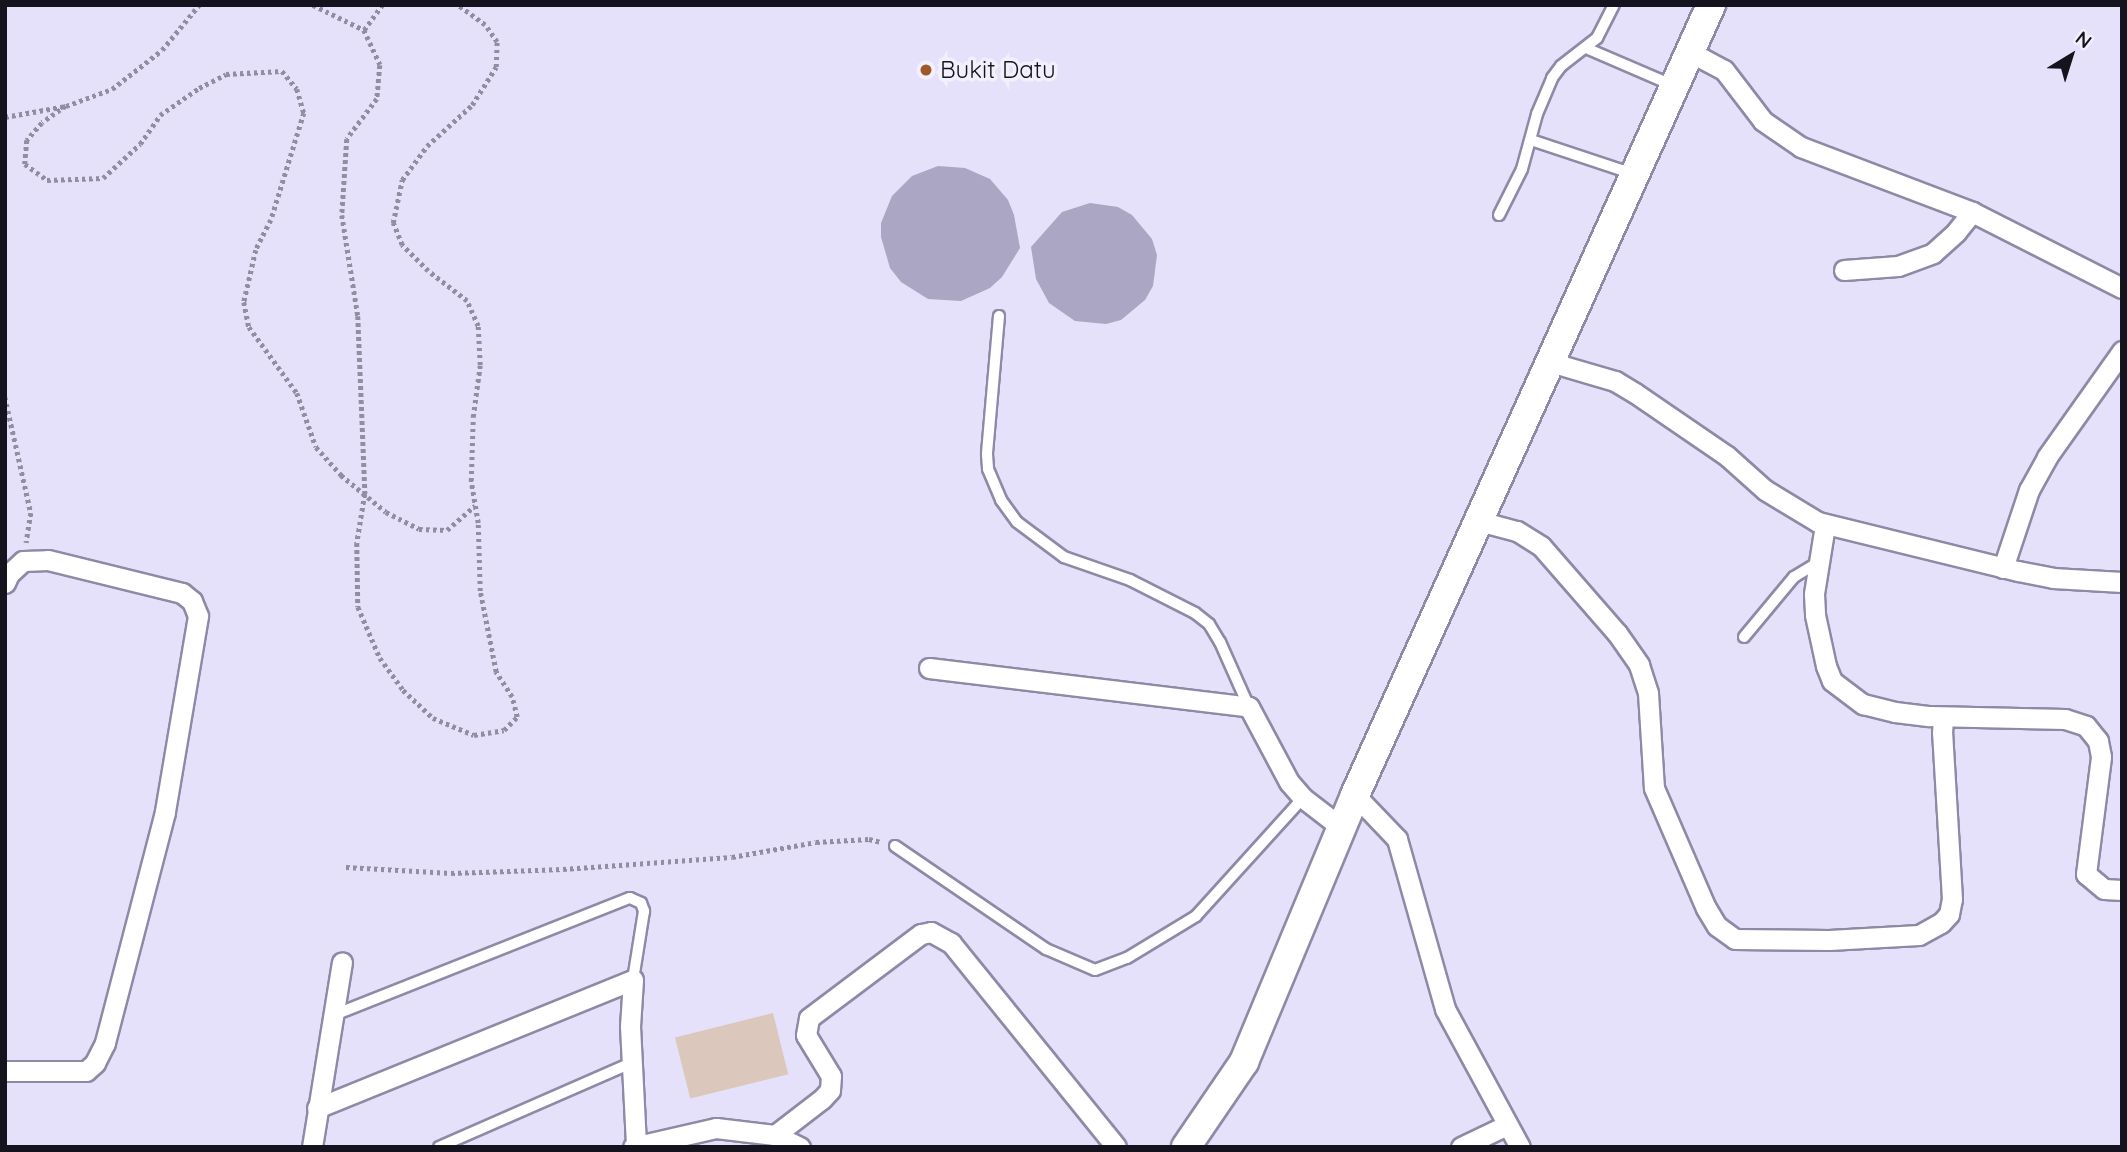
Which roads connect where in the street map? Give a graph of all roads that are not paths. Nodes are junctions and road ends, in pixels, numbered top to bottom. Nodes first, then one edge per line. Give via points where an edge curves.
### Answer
1 (1614, 5) edge
2 (1711, 5) edge
3 (1586, 48) junction
4 (1690, 52) junction
5 (1674, 86) junction
6 (1531, 140) junction
7 (1635, 175) junction
8 (1972, 212) junction
9 (1499, 215) dead end
10 (1844, 270) dead end
11 (2122, 288) edge
12 (999, 316) dead end
13 (2122, 351) edge
14 (1550, 362) junction
15 (1479, 521) junction
16 (1825, 525) junction
17 (1819, 562) junction
18 (2003, 568) junction
19 (2122, 582) edge
20 (5, 583) edge
21 (1744, 637) dead end
22 (929, 668) dead end
23 (1250, 707) junction
24 (1943, 717) junction
25 (1355, 795) junction
26 (1303, 798) junction
27 (1342, 828) junction
28 (895, 846) road end
29 (2122, 890) edge
30 (342, 962) dead end
31 (633, 980) junction
32 (333, 1015) junction
33 (631, 1063) junction
34 (5, 1071) edge
35 (317, 1108) junction
36 (1507, 1125) junction
37 (775, 1135) junction
38 (635, 1146) edge
39 (312, 1147) edge
40 (439, 1147) edge
41 (800, 1147) edge
42 (1116, 1147) edge
43 (1186, 1147) edge
44 (1461, 1147) edge
45 (1520, 1147) edge

1 - 3 lane via 1603,30
2 - 4 street
3 - 5 lane
3 - 6 lane via 1552,78
4 - 5 street
4 - 8 street via 1724,70 1747,102 1781,136
5 - 7 street
6 - 7 lane
6 - 9 lane
7 - 14 street
8 - 10 street via 1933,253 1898,266
8 - 11 street
12 - 23 lane via 986,454 1001,500 1017,522 1063,557 1130,580 1209,624
13 - 18 street via 2047,457 2029,490
14 - 15 street
14 - 16 street via 1615,381 1727,456 1787,506
15 - 24 street via 1517,531 1541,545 1639,665 1648,693 1654,788 1706,908 1717,926 1735,939 1919,935 1941,923 1949,914 1952,899
15 - 25 street
16 - 17 street
16 - 18 street
17 - 21 lane via 1794,577
17 - 24 street via 1815,615 1832,681 1863,704
18 - 19 street via 2053,578
20 - 34 street via 23,561 48,560 182,593 192,601 198,616 165,812 105,1043 86,1071
22 - 23 street
23 - 26 street via 1289,782
24 - 29 street via 2065,719 2094,732 2101,757 2086,874 2104,889
25 - 27 street
25 - 36 street via 1397,839 1437,988
26 - 27 street
26 - 28 lane via 1196,916 1127,958 1095,970 1046,949
27 - 43 street via 1244,1062
30 - 32 street
31 - 32 lane via 644,911 641,902 630,898
31 - 33 street
31 - 35 street
32 - 35 street
33 - 38 street
33 - 40 lane
35 - 39 street
36 - 44 street
36 - 45 street
37 - 38 street via 716,1128
37 - 41 street
37 - 42 street via 830,1090 831,1076 806,1035 809,1018 921,934 931,932 951,943

